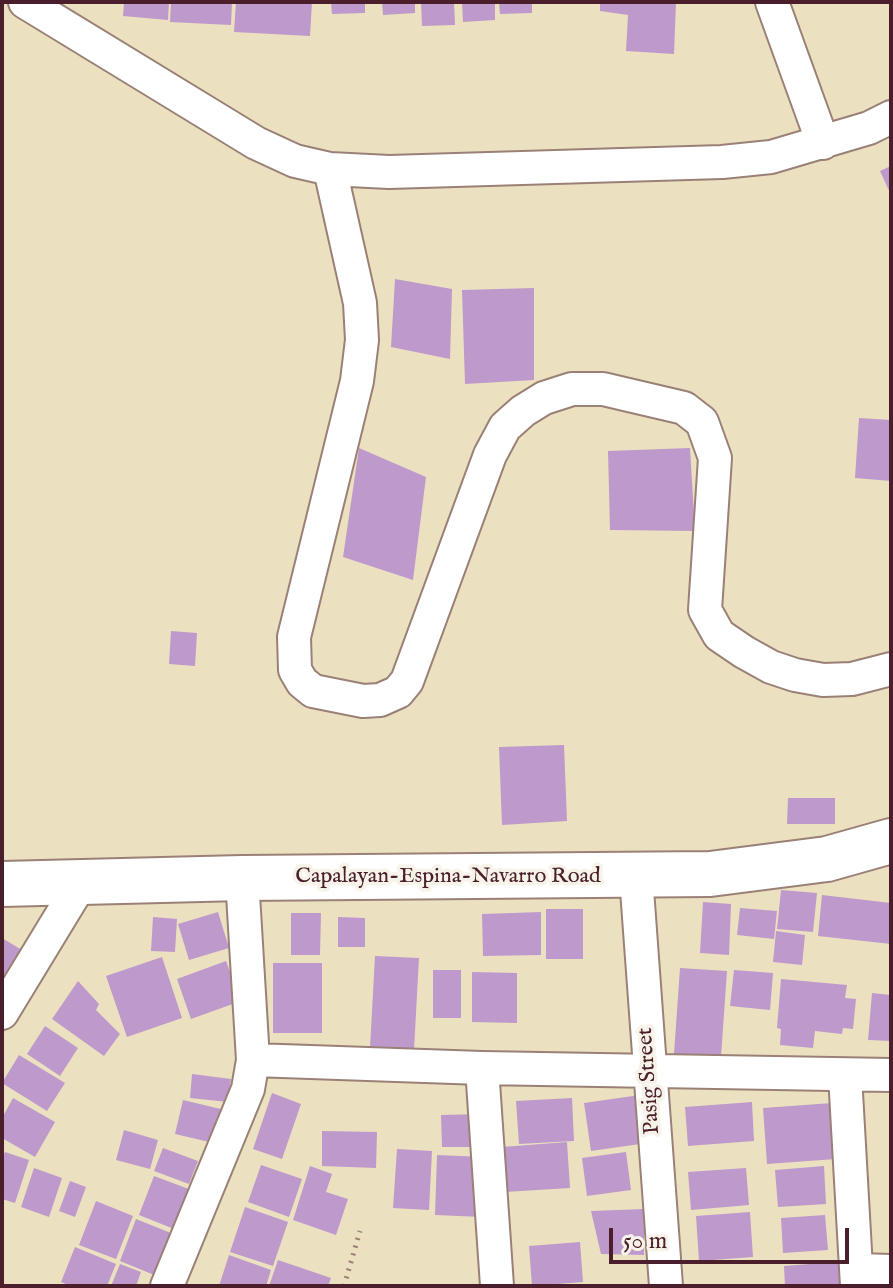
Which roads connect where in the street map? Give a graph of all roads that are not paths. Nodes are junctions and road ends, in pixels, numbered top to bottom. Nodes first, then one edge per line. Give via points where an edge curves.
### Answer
1 (772, 2) edge
2 (29, 3) edge
3 (891, 117) edge
4 (823, 143) junction
5 (330, 169) junction
6 (891, 669) edge
7 (891, 841) edge
8 (636, 876) junction
9 (242, 878) junction
10 (81, 883) junction
11 (2, 884) edge
12 (2, 1013) edge
13 (253, 1060) junction
14 (482, 1068) junction
15 (649, 1071) junction
16 (845, 1075) junction
17 (891, 1075) edge
18 (891, 1271) edge
19 (857, 1278) edge
20 (167, 1286) edge
21 (497, 1286) edge
22 (666, 1286) edge

1 - 4 street
2 - 5 street via 256,143 295,161
3 - 4 street
4 - 5 street via 771,157 722,162 389,172
5 - 6 street via 360,303 362,340 357,381 294,637 295,670 302,682 313,691 363,701 398,692 407,681 505,427 544,398 572,389 603,389 684,408 702,422 715,458 705,610 719,635 795,675 852,679
7 - 8 main road, Capalayan-Espina-Navarro Road via 765,869
8 - 9 main road, Capalayan-Espina-Navarro Road
8 - 15 street, Pasig Street
9 - 10 main road, Capalayan-Espina-Navarro Road
9 - 13 street
10 - 11 main road, Capalayan-Espina-Navarro Road
10 - 12 street
13 - 14 street
13 - 20 street via 237,1121
14 - 15 street
14 - 21 street
15 - 16 street
15 - 22 street, Pasig Street
16 - 17 street
16 - 19 street
18 - 19 street

